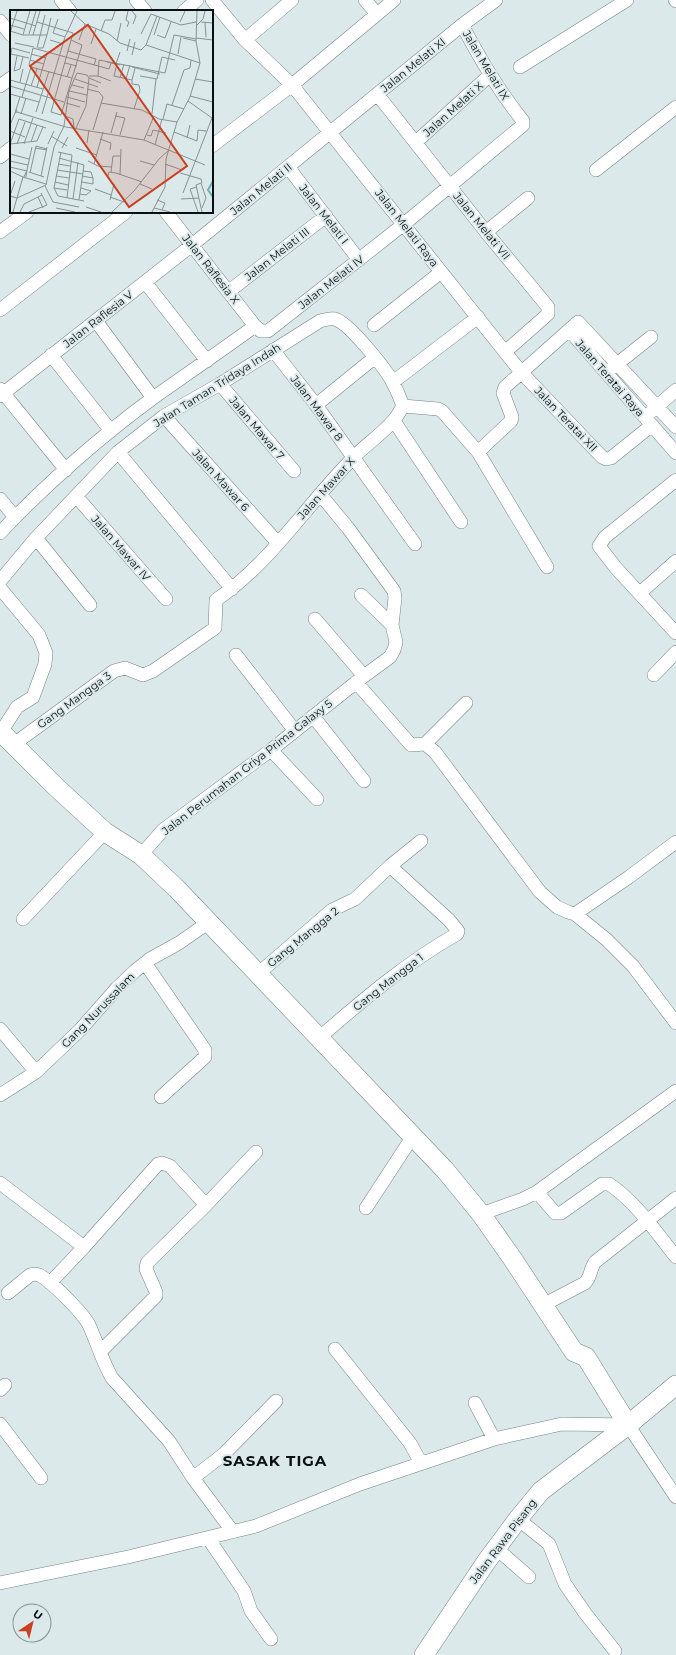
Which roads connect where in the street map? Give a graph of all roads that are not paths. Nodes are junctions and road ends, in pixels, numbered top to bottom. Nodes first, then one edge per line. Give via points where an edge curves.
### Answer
1 (61, 0) edge
2 (136, 0) edge
3 (198, 0) edge
4 (212, 0) edge
5 (290, 0) edge
6 (365, 0) edge
7 (394, 0) edge
8 (496, 0) edge
9 (627, 0) edge
10 (69, 10) edge
11 (144, 10) edge
12 (185, 10) edge
13 (377, 14) junction
14 (0, 22) edge
15 (462, 25) junction
16 (10, 34) edge
17 (245, 40) junction
18 (520, 67) dead end
19 (490, 75) junction
20 (10, 79) edge
21 (292, 84) junction
22 (0, 86) edge
23 (377, 94) junction
24 (676, 107) edge
25 (331, 132) junction
26 (416, 142) junction
27 (213, 145) edge
28 (10, 149) edge
29 (0, 157) edge
30 (288, 167) junction
31 (596, 170) dead end
32 (449, 185) junction
33 (528, 198) dead end
34 (25, 213) edge
35 (125, 213) edge
36 (167, 213) edge
37 (326, 216) junction
38 (404, 224) junction
39 (0, 232) edge
40 (486, 232) junction
41 (192, 245) junction
42 (359, 260) junction
43 (440, 272) junction
44 (145, 282) junction
45 (228, 292) junction
46 (0, 310) edge
47 (478, 317) junction
48 (96, 320) junction
49 (374, 325) dead end
50 (256, 326) junction
51 (569, 330) junction
52 (651, 337) dead end
53 (273, 350) junction
54 (505, 352) junction
55 (51, 355) junction
56 (374, 358) junction
57 (207, 361) junction
58 (618, 363) junction
59 (521, 372) junction
60 (606, 373) junction
61 (393, 382) junction
62 (220, 384) junction
63 (676, 390) edge
64 (1, 392) edge
65 (153, 398) junction
66 (316, 405) junction
67 (404, 406) junction
68 (657, 406) junction
69 (164, 416) junction
70 (394, 421) junction
71 (648, 421) junction
72 (676, 427) edge
73 (111, 431) junction
74 (118, 452) junction
75 (478, 452) junction
76 (676, 453) edge
77 (353, 457) junction
78 (66, 470) junction
79 (294, 471) dead end
80 (676, 480) edge
81 (320, 494) junction
82 (76, 496) junction
83 (0, 499) edge
84 (15, 517) junction
85 (461, 522) dead end
86 (0, 533) edge
87 (36, 538) junction
88 (278, 543) junction
89 (414, 544) dead end
90 (676, 561) edge
91 (547, 567) dead end
92 (0, 581) edge
93 (0, 588) edge
94 (232, 589) junction
95 (640, 593) junction
96 (361, 595) dead end
97 (166, 599) dead end
98 (216, 600) joint
99 (90, 606) dead end
100 (315, 620) dead end
101 (392, 625) junction
102 (676, 633) edge
103 (676, 652) edge
104 (236, 655) dead end
105 (654, 675) dead end
106 (360, 679) junction
107 (466, 703) dead end
108 (313, 716) junction
109 (295, 731) junction
110 (5, 736) edge
111 (425, 744) junction
112 (271, 750) junction
113 (364, 781) dead end
114 (317, 799) dead end
115 (105, 832) junction
116 (421, 841) dead end
117 (676, 842) edge
118 (141, 855) junction
119 (390, 866) junction
120 (575, 914) junction
121 (23, 919) dead end
122 (209, 922) junction
123 (145, 963) junction
124 (259, 973) junction
125 (676, 1023) edge
126 (0, 1029) edge
127 (320, 1038) junction
128 (36, 1072) junction
129 (676, 1091) edge
130 (5, 1092) edge
131 (161, 1097) dead end
132 (413, 1136) junction
133 (256, 1152) dead end
134 (0, 1183) edge
135 (537, 1192) junction
136 (676, 1198) edge
137 (206, 1205) junction
138 (366, 1208) dead end
139 (481, 1214) junction
140 (647, 1220) junction
141 (84, 1247) junction
142 (676, 1257) edge
143 (50, 1283) junction
144 (8, 1293) dead end
145 (543, 1305) junction
146 (335, 1349) dead end
147 (100, 1352) junction
148 (676, 1385) edge
149 (276, 1401) dead end
150 (475, 1402) dead end
151 (0, 1424) edge
152 (628, 1425) junction
153 (494, 1439) junction
154 (421, 1463) junction
155 (41, 1478) dead end
156 (193, 1478) junction
157 (676, 1497) edge
158 (518, 1519) junction
159 (233, 1532) junction
160 (208, 1538) junction
161 (497, 1549) junction
162 (529, 1577) dead end
163 (0, 1583) edge
164 (271, 1639) dead end
165 (615, 1651) dead end
166 (424, 1655) edge

1 - 10 street
2 - 11 street
3 - 12 street
4 - 17 street, Jalan Melati Raya
5 - 17 street
6 - 13 street
7 - 13 street
8 - 15 street, Jalan Melati XI
9 - 18 street
13 - 21 street
14 - 16 street
15 - 19 street, Jalan Melati IX
15 - 23 street, Jalan Melati XI
17 - 21 street, Jalan Melati Raya
19 - 26 street, Jalan Melati X
19 - 32 street, Jalan Melati IX via 504,98 523,121 523,125
20 - 22 street
21 - 25 street, Jalan Melati Raya
21 - 27 street
23 - 25 street, Jalan Melati XI
23 - 26 street, Jalan Melati VII
24 - 31 street
25 - 30 street, Jalan Melati II
25 - 38 street, Jalan Melati Raya
26 - 32 street, Jalan Melati VII
28 - 29 street
30 - 37 street, Jalan Melati I
30 - 41 street, Jalan Melati II
32 - 38 street, Jalan Melati IV
32 - 40 street, Jalan Melati VII
33 - 40 street
34 - 39 street
35 - 46 street
36 - 41 street, Jalan Raflesia X
37 - 42 street, Jalan Melati I
37 - 45 street, Jalan Melati III
38 - 42 street, Jalan Melati IV
38 - 43 street, Jalan Melati Raya
40 - 54 street, Jalan Melati VII via 549,309 546,316
41 - 44 street, Jalan Raflesia V
41 - 45 street, Jalan Raflesia X
42 - 50 street, Jalan Melati IV via 268,331 261,331
43 - 47 street, Jalan Melati Raya
43 - 49 street
44 - 48 street, Jalan Raflesia V
44 - 57 street
45 - 50 street, Jalan Raflesia X
47 - 54 street, Jalan Melati Raya
47 - 61 street
48 - 55 street, Jalan Raflesia V
48 - 65 street
50 - 57 street
51 - 58 street, Jalan Teratai Raya via 578,322
51 - 59 street
51 - 60 street, Jalan Teratai Raya
52 - 58 street
53 - 56 street, Jalan Taman Tridaya Indah via 329,318 345,324
53 - 62 street, Jalan Taman Tridaya Indah
53 - 66 street, Jalan Mawar 8
54 - 59 street, Jalan Melati Raya
55 - 64 street, Jalan Raflesia V
55 - 73 street
56 - 61 street, Jalan Taman Tridaya Indah
56 - 66 street
57 - 65 street
58 - 60 street
58 - 68 street, Jalan Teratai Raya
59 - 71 street, Jalan Teratai XII via 606,459 611,458
59 - 75 street via 505,387 503,393 512,417 511,421
60 - 71 street, Jalan Teratai Raya
61 - 67 street
62 - 69 street, Jalan Taman Tridaya Indah
62 - 79 street, Jalan Mawar 7
63 - 68 street
64 - 78 street
65 - 73 street
66 - 77 street, Jalan Mawar 8
67 - 70 street, Jalan Mawar X
67 - 75 street via 442,411
68 - 71 street
68 - 72 street, Jalan Teratai Raya
69 - 74 street, Jalan Taman Tridaya Indah
69 - 88 street, Jalan Mawar 6
70 - 77 street, Jalan Mawar X
70 - 85 street
71 - 76 street, Jalan Teratai Raya
73 - 78 street
74 - 82 street, Jalan Taman Tridaya Indah
74 - 94 street
75 - 91 street
77 - 81 street, Jalan Mawar X
77 - 89 street, Jalan Mawar 8
78 - 84 street
80 - 95 street via 605,537 599,546
81 - 88 street, Jalan Mawar X
81 - 101 street, Jalan Perumahan Griya Prima Galaxy 5 via 394,591
82 - 87 street, Jalan Taman Tridaya Indah
82 - 97 street, Jalan Mawar IV
83 - 84 street
84 - 86 street
87 - 92 street, Jalan Taman Tridaya Indah
87 - 99 street
88 - 94 street, Jalan Mawar X
90 - 95 street
93 - 110 street via 39,634 46,653 45,664 33,697 17,708
94 - 98 street, Jalan Mawar X
95 - 102 street
96 - 101 street
98 - 110 street, Gang Mangga 3 via 215,628 153,671 143,675 125,668 114,671
100 - 106 street
101 - 106 street, Jalan Perumahan Griya Prima Galaxy 5 via 396,642 390,657
103 - 105 street
104 - 109 street
106 - 108 street, Jalan Perumahan Griya Prima Galaxy 5
106 - 111 street via 411,745
107 - 111 street
108 - 109 street, Jalan Perumahan Griya Prima Galaxy 5
108 - 113 street
109 - 112 street, Jalan Perumahan Griya Prima Galaxy 5
110 - 115 street
111 - 120 street via 435,752 540,892 557,907
112 - 114 street
112 - 118 street, Jalan Perumahan Griya Prima Galaxy 5 via 163,830
115 - 118 street
115 - 121 street
116 - 119 street, Gang Mangga 2
117 - 120 street
118 - 122 street
119 - 124 street, Gang Mangga 2 via 355,899 332,910
119 - 127 street, Gang Mangga 1 via 449,920 458,931 457,934 385,982
120 - 125 street via 633,966
122 - 123 street, Gang Nurussalam
122 - 124 street
123 - 128 street, Gang Nurussalam via 117,988 80,1030
123 - 131 street via 205,1050 205,1057
124 - 127 street
126 - 128 street
127 - 132 street
128 - 130 street, Gang Nurussalam
129 - 135 street
132 - 138 street
132 - 139 street
133 - 137 street
134 - 141 street
135 - 139 street
135 - 140 street via 555,1213 562,1213 602,1184 609,1184
136 - 140 street
137 - 141 street via 170,1166 158,1164
137 - 147 street via 147,1263 146,1269 156,1296
139 - 145 street
140 - 142 street
140 - 145 street via 595,1262 585,1283
141 - 143 street
143 - 144 street via 34,1274
143 - 147 street via 86,1319
145 - 152 street via 574,1352 586,1357
146 - 154 street via 410,1443
147 - 156 street via 112,1378 169,1441
148 - 152 street, Jalan Rawa Pisang
149 - 156 street via 224,1454
150 - 153 street
151 - 155 street
152 - 153 street via 562,1424
152 - 157 street
152 - 158 street, Jalan Rawa Pisang via 541,1491
153 - 154 street
154 - 159 street via 360,1484 256,1526
156 - 159 street
158 - 161 street, Jalan Rawa Pisang
158 - 165 street via 549,1544 565,1584
159 - 160 street
160 - 163 street via 128,1558
160 - 164 street via 244,1591 250,1611
161 - 162 street
161 - 166 street, Jalan Rawa Pisang

